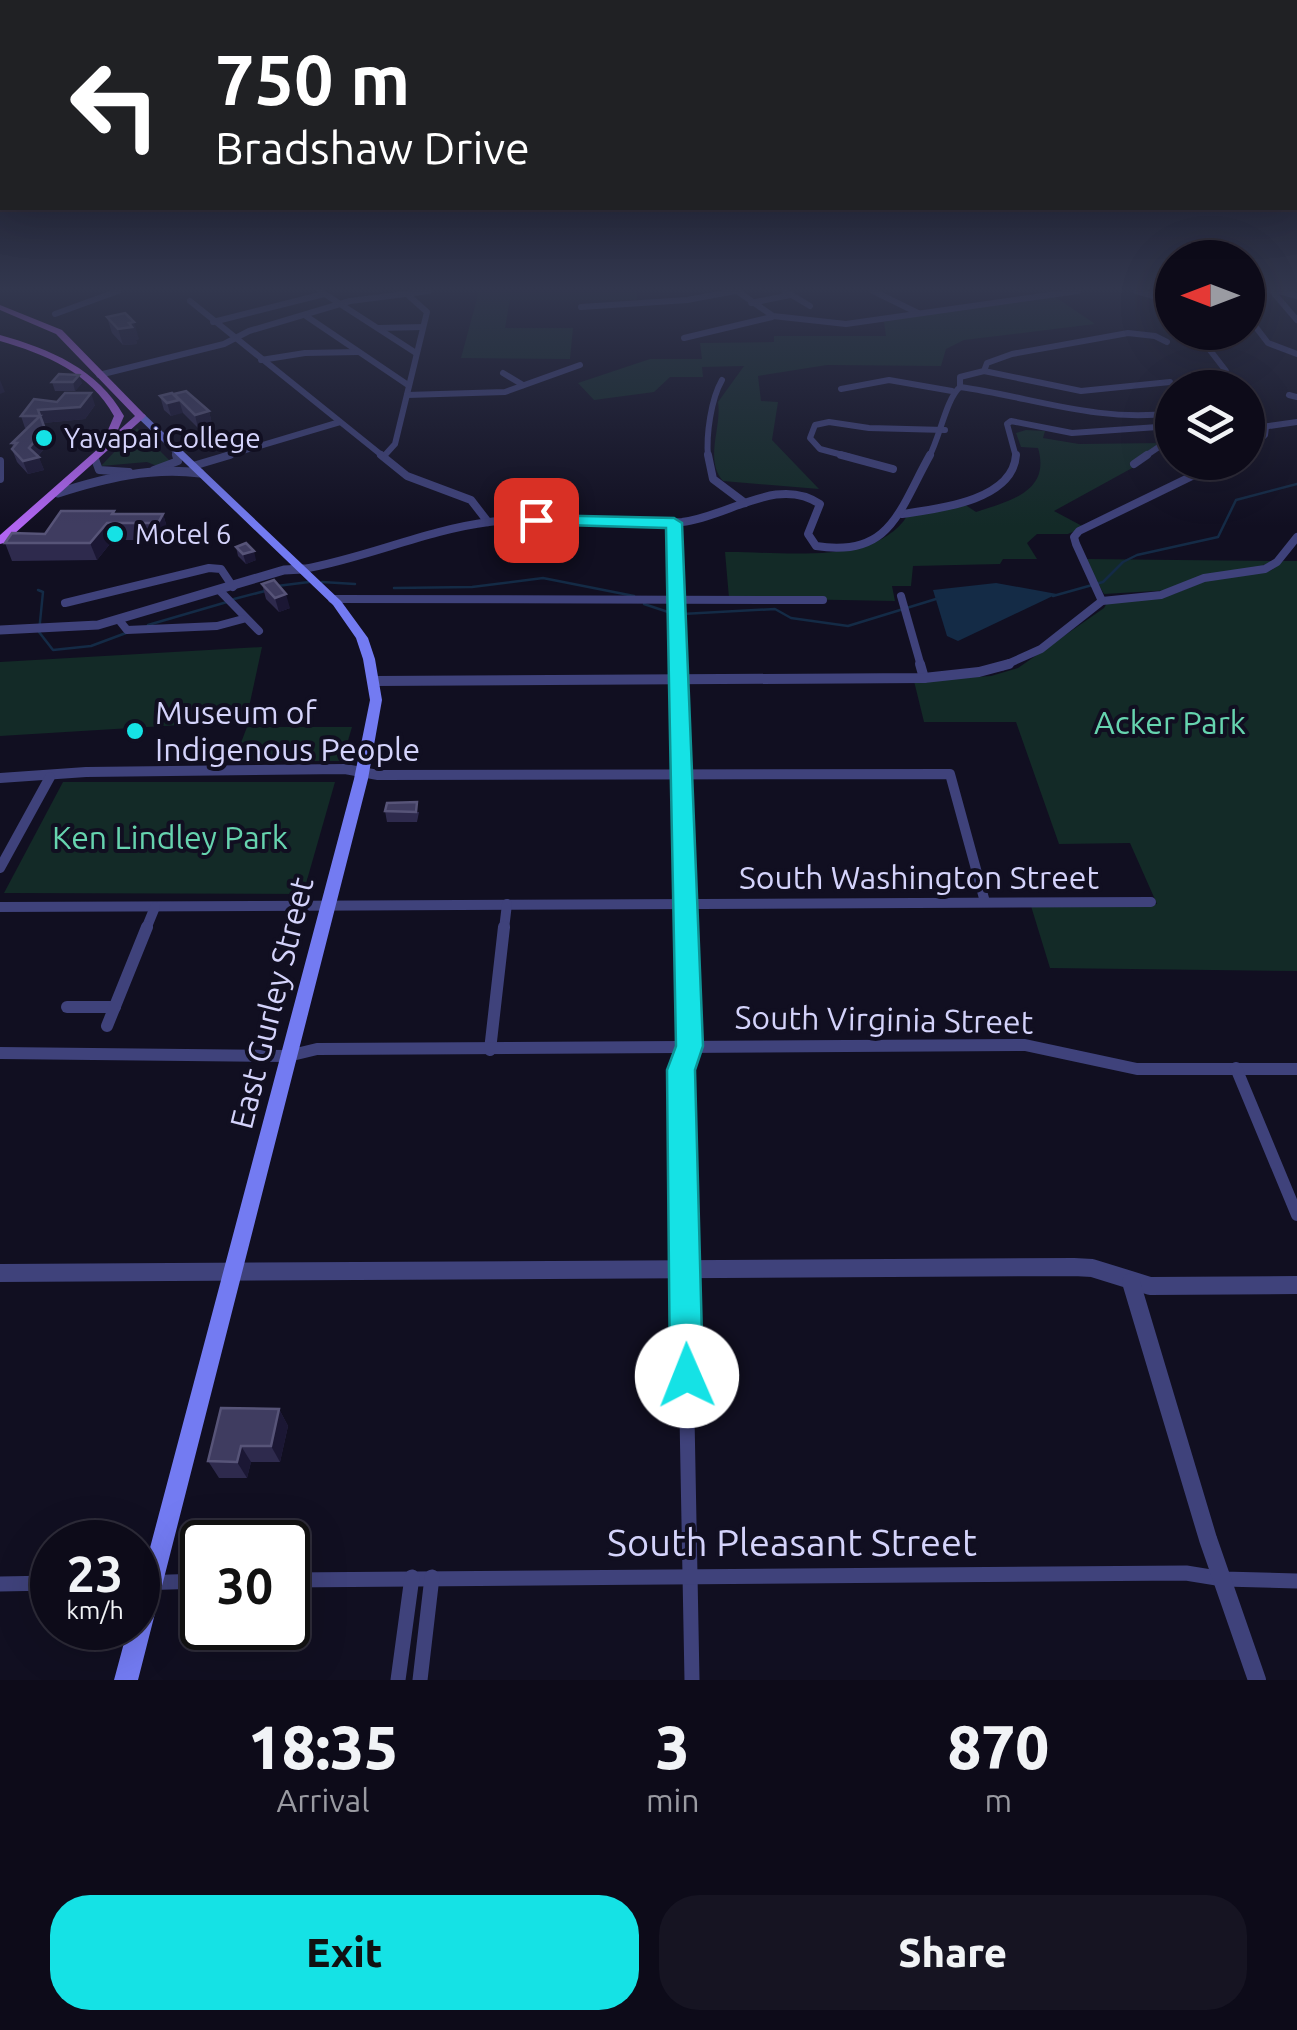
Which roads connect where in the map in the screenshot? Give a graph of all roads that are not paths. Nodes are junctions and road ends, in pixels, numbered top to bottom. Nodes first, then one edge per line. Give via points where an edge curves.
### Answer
1 (66, 369) edge
2 (78, 369) edge
3 (83, 369) edge
4 (90, 369) edge
5 (137, 369) edge
6 (273, 369) edge
7 (384, 369) edge
8 (412, 369) edge
9 (567, 369) edge
10 (978, 369) edge
11 (996, 369) edge
12 (503, 373) dead end
13 (722, 380) dead end
14 (100, 381) junction
15 (1155, 383) edge
16 (408, 385) junction
17 (523, 385) junction
18 (956, 389) junction
19 (841, 390) dead end
20 (408, 395) junction
21 (142, 416) junction
22 (1155, 419) edge
23 (340, 422) junction
24 (1297, 422) edge
25 (1155, 423) edge
26 (1266, 426) joint
27 (945, 430) junction
28 (1265, 434) edge
29 (394, 440) junction
30 (372, 446) junction
31 (174, 449) junction
32 (1155, 450) edge
33 (385, 456) junction
34 (95, 459) junction
35 (0, 461) edge
36 (1134, 464) dead end
37 (893, 468) dead end
38 (152, 470) junction
39 (196, 470) junction
40 (129, 472) junction
41 (0, 479) edge
42 (1186, 480) edge
43 (58, 493) junction
44 (745, 503) junction
45 (40, 506) junction
46 (902, 514) junction
47 (488, 522) junction
48 (674, 523) junction
49 (1297, 537) edge
50 (0, 542) edge
51 (302, 569) junction
52 (233, 587) junction
53 (220, 591) junction
54 (901, 596) dead end
55 (332, 599) junction
56 (678, 599) junction
57 (824, 600) dead end
58 (1102, 601) junction
59 (65, 603) dead end
60 (243, 618) junction
61 (119, 620) junction
62 (0, 630) edge
63 (259, 631) dead end
64 (924, 678) junction
65 (679, 679) junction
66 (374, 681) junction
67 (362, 774) junction
68 (682, 775) junction
69 (50, 777) junction
70 (0, 778) edge
71 (0, 868) edge
72 (985, 902) junction
73 (1151, 902) dead end
74 (507, 904) junction
75 (685, 904) junction
76 (155, 906) junction
77 (328, 906) junction
78 (0, 907) edge
79 (67, 1007) dead end
80 (115, 1007) junction
81 (107, 1026) dead end
82 (689, 1046) junction
83 (490, 1050) junction
84 (0, 1053) edge
85 (288, 1056) junction
86 (1236, 1068) junction
87 (1297, 1069) edge
88 (1297, 1215) edge
89 (685, 1270) junction
90 (0, 1273) edge
91 (234, 1274) junction
92 (1131, 1282) junction
93 (1297, 1285) edge
94 (160, 1531) edge
95 (432, 1576) junction
96 (690, 1576) junction
97 (412, 1577) junction
98 (310, 1579) edge
99 (1223, 1580) junction
100 (1297, 1581) edge
101 (30, 1583) edge
102 (0, 1584) edge
103 (132, 1650) edge
104 (126, 1680) edge
105 (398, 1680) edge
106 (420, 1680) edge
107 (692, 1680) edge
108 (1257, 1680) edge

1 - 14 main road
2 - 14 main road
3 - 14 main road
4 - 14 main road, East Gurley Street
5 - 14 street
6 - 23 street
7 - 16 street
8 - 16 street
9 - 17 street
10 - 18 street via 960,377
11 - 15 street via 1081,390
12 - 17 street
13 - 44 street via 710,400 709,469
14 - 21 main road, East Gurley Street
14 - 45 main road via 118,424
16 - 20 street
17 - 20 street via 487,395
18 - 19 street via 888,380
18 - 22 street
18 - 27 street
20 - 29 street
21 - 31 main road, East Gurley Street
21 - 34 main road
23 - 30 street
23 - 39 street
24 - 26 street
25 - 46 street via 1072,434 1011,421 1016,459 998,485
26 - 28 street
27 - 37 street via 814,425 810,438 820,449
27 - 46 street
29 - 30 street
29 - 33 street
30 - 33 street
31 - 38 street via 178,461
31 - 39 main road, East Gurley Street
32 - 36 street
33 - 47 street via 420,482 471,500
34 - 40 street via 98,470
34 - 43 main road
35 - 41 street
38 - 39 street
38 - 40 street
39 - 51 main road, East Gurley Street
40 - 43 street
42 - 58 street via 1074,537
43 - 45 main road
44 - 46 street via 779,493 813,498 820,512 810,541 828,549 869,542
44 - 48 street via 712,518
45 - 50 main road
47 - 48 street
47 - 51 street
48 - 56 street
49 - 58 street via 1266,569 1204,578 1161,595
51 - 52 street
51 - 55 main road, East Gurley Street
52 - 53 street
52 - 59 street via 221,569 195,569
53 - 60 street
53 - 61 street
54 - 64 street
55 - 56 street
55 - 66 main road, East Gurley Street via 362,638
56 - 57 street
56 - 65 street
58 - 64 street via 1005,668
60 - 61 street via 217,626 127,630
60 - 63 street
61 - 62 street
64 - 65 street
65 - 66 street
65 - 68 street
66 - 67 main road, East Gurley Street
67 - 68 street
67 - 69 street via 345,769
67 - 77 main road, East Gurley Street
68 - 72 street via 950,774
68 - 75 street
69 - 70 street
69 - 71 street
72 - 73 street, South Washington Street
72 - 75 street, South Washington Street
74 - 75 street, South Washington Street
74 - 77 street, South Washington Street
74 - 83 street
75 - 82 street
76 - 77 street, South Washington Street
76 - 78 street, South Washington Street
76 - 80 street
77 - 85 main road, East Gurley Street
79 - 80 street
80 - 81 street
82 - 83 street, South Virginia Street
82 - 86 street, South Virginia Street via 1026,1045 1137,1069
82 - 89 street via 681,1070
83 - 85 street, South Virginia Street via 317,1049
84 - 85 street, South Virginia Street
85 - 91 main road, East Gurley Street
86 - 87 street, South Virginia Street
86 - 88 street
89 - 91 street
89 - 92 street via 1074,1267
89 - 96 street
90 - 91 street
91 - 94 main road, East Gurley Street
92 - 93 street
92 - 99 street
95 - 96 street, South Pleasant Street
95 - 97 street, South Pleasant Street
95 - 106 street
96 - 99 street, South Pleasant Street via 1186,1573
96 - 107 street
97 - 98 street, South Pleasant Street
97 - 105 street
99 - 100 street, South Pleasant Street
99 - 108 street
101 - 102 street
103 - 104 main road, East Gurley Street

